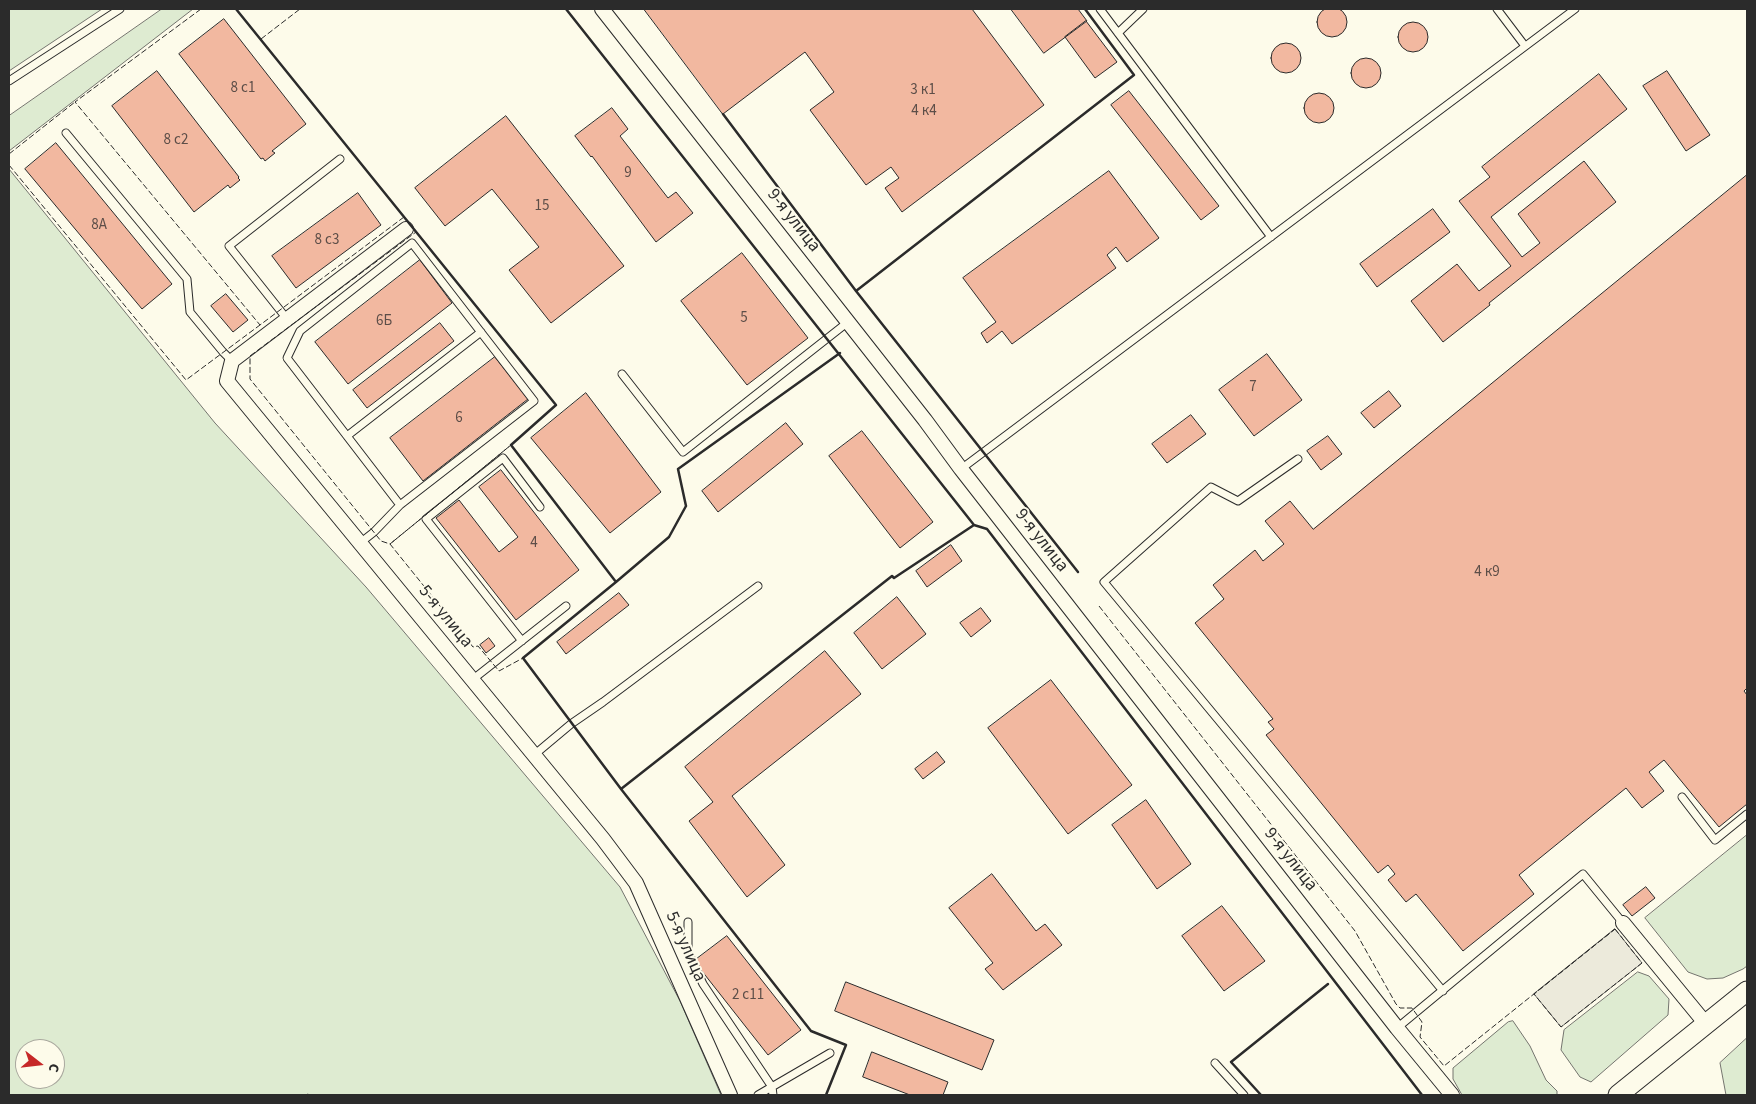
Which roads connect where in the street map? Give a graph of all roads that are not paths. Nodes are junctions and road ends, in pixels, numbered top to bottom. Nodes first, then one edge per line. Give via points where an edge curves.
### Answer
1 (120, 9) edge
2 (602, 9) edge
3 (1100, 9) edge
4 (1143, 9) edge
5 (1497, 9) edge
6 (1575, 9) edge
7 (1118, 33) junction
8 (1525, 46) junction
9 (9, 81) edge
10 (66, 133) dead end
11 (340, 159) dead end
12 (406, 229) dead end
13 (1271, 237) junction
14 (287, 319) junction
15 (848, 322) junction
16 (481, 332) junction
17 (232, 361) junction
18 (622, 374) dead end
19 (347, 436) junction
20 (1298, 459) dead end
21 (961, 469) junction
22 (400, 505) junction
23 (540, 506) dead end
24 (360, 543) junction
25 (758, 586) dead end
26 (566, 606) dead end
27 (522, 641) junction
28 (472, 680) junction
29 (534, 755) junction
30 (1682, 797) dead end
31 (1747, 814) edge
32 (688, 922) dead end
33 (1623, 923) joint
34 (1443, 991) junction
35 (1747, 991) edge
36 (1706, 1024) junction
37 (1397, 1028) junction
38 (830, 1054) dead end
39 (1215, 1063) dead end
40 (772, 1087) junction
41 (1622, 1094) edge
42 (730, 1095) edge
43 (758, 1095) edge
44 (773, 1095) edge
45 (1244, 1095) edge
46 (1452, 1095) edge

1 - 9 lane
2 - 15 street, 9-я улица
3 - 7 lane
4 - 7 lane
5 - 8 lane
6 - 8 lane
7 - 13 lane
8 - 13 lane
10 - 17 lane via 187,279 190,312
11 - 14 lane via 229,246
12 - 14 street
13 - 21 lane
14 - 17 street
15 - 18 lane via 682,452
15 - 21 street, 9-я улица
16 - 19 lane
16 - 19 lane via 412,243 300,331 287,358
16 - 22 lane via 534,401
17 - 24 street, 5-я улица via 227,381
19 - 22 lane
20 - 34 lane via 1238,501 1211,487 1104,582
21 - 37 street, 9-я улица
22 - 24 lane
23 - 27 lane via 503,458 426,519
24 - 28 street, 5-я улица
25 - 29 lane
26 - 27 lane
27 - 28 lane
28 - 29 street, 5-я улица
29 - 42 street, 5-я улица via 636,883
30 - 31 lane via 1715,840
32 - 40 lane via 688,952 703,984
33 - 34 lane via 1584,874
33 - 36 street
34 - 37 lane
35 - 36 main road
36 - 41 main road
37 - 46 street, 9-я улица
38 - 40 lane
39 - 45 lane
40 - 43 lane
40 - 44 lane

